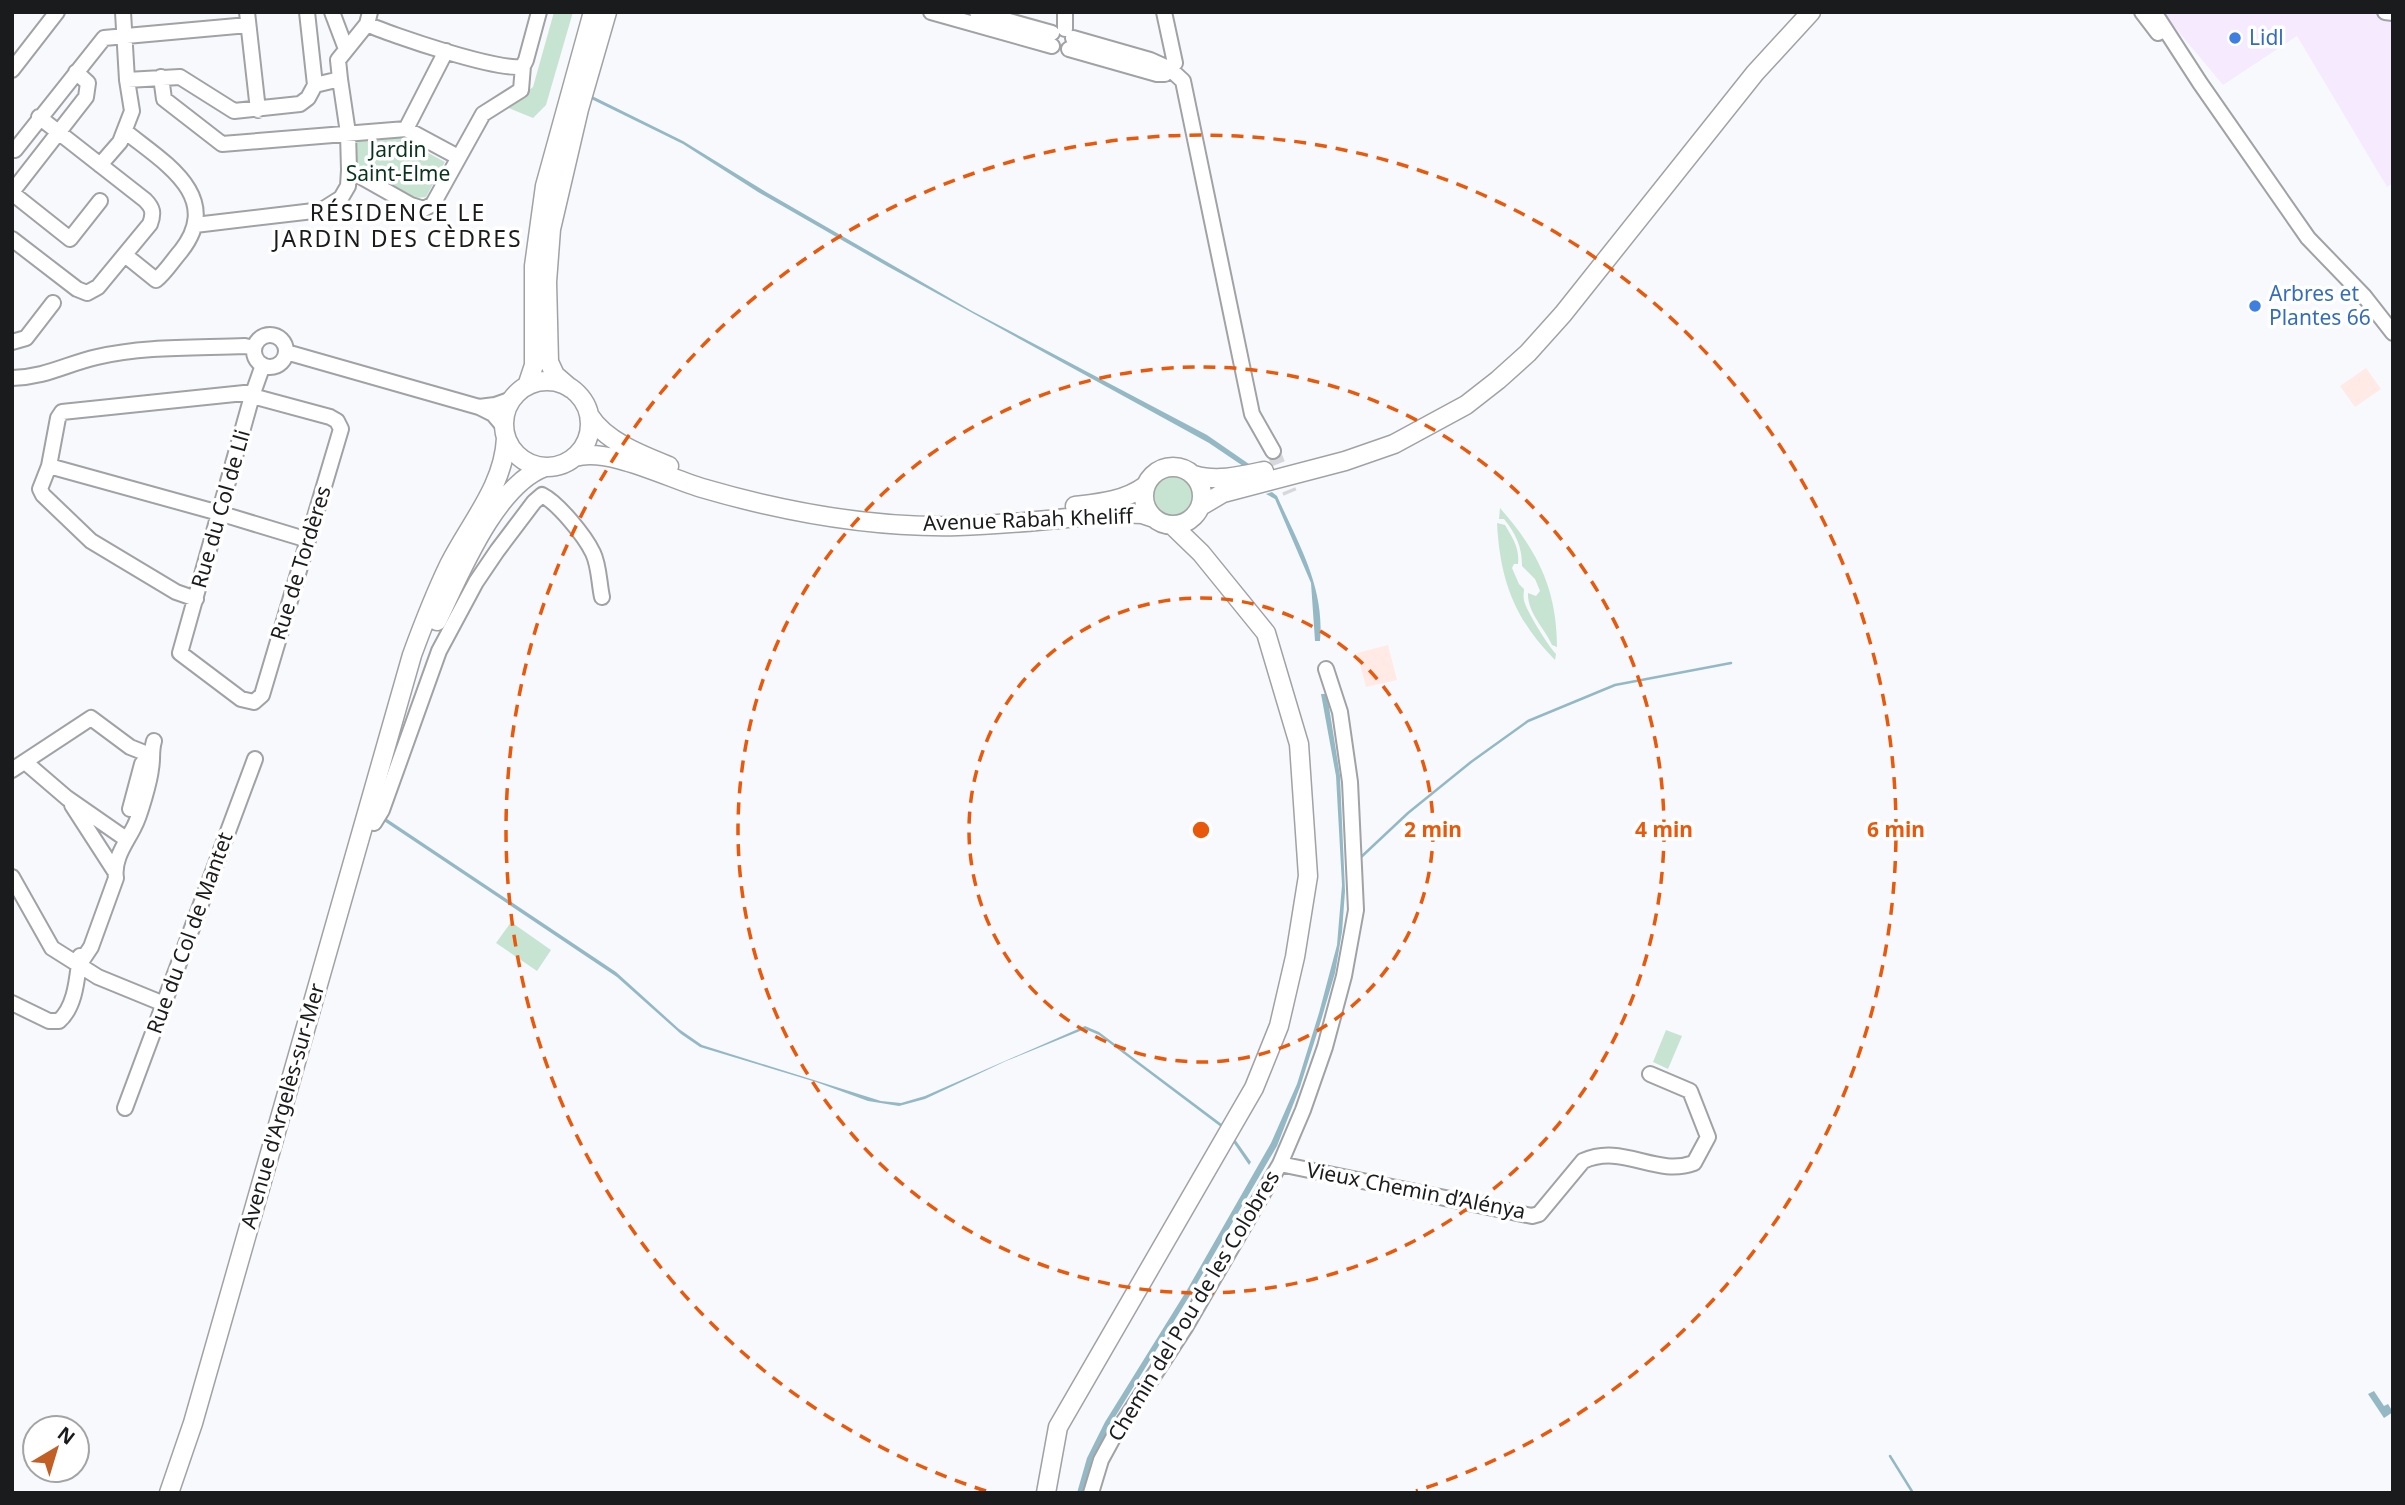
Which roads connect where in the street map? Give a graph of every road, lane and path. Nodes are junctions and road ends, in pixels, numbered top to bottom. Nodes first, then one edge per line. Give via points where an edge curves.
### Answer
1 (57, 12) edge
2 (123, 12) edge
3 (307, 12) edge
4 (332, 12) edge
5 (539, 12) edge
6 (593, 12) edge
7 (607, 12) edge
8 (931, 12) edge
9 (977, 12) edge
10 (1065, 12) edge
11 (1164, 12) edge
12 (1798, 12) edge
13 (1811, 12) edge
14 (2142, 12) edge
15 (2154, 12) edge
16 (2385, 12) edge
17 (2393, 13) edge
18 (247, 18) edge
19 (368, 18) edge
20 (124, 35) junction
21 (1062, 39) junction
22 (1167, 46) junction
23 (346, 49) junction
24 (446, 51) junction
25 (1150, 60) junction
26 (523, 66) junction
27 (1170, 69) junction
28 (12, 70) edge
29 (76, 72) junction
30 (162, 77) junction
31 (340, 79) junction
32 (127, 80) junction
33 (2200, 83) junction
34 (315, 85) junction
35 (258, 110) junction
36 (39, 117) junction
37 (406, 129) junction
38 (59, 132) junction
39 (126, 132) junction
40 (348, 133) junction
41 (13, 149) edge
42 (458, 157) junction
43 (33, 164) junction
44 (100, 165) junction
45 (349, 170) junction
46 (12, 193) edge
47 (100, 201) dead end
48 (195, 225) junction
49 (12, 239) edge
50 (125, 255) junction
51 (53, 303) dead end
52 (2393, 333) edge
53 (12, 342) edge
54 (254, 348) junction
55 (286, 352) junction
56 (263, 365) junction
57 (12, 378) edge
58 (527, 386) junction
59 (570, 388) junction
60 (253, 394) junction
61 (512, 399) junction
62 (479, 407) junction
63 (589, 415) junction
64 (505, 432) junction
65 (1273, 451) tunnel mouth
66 (575, 457) junction
67 (49, 466) junction
68 (545, 467) junction
69 (1194, 475) junction
70 (1145, 486) junction
71 (1197, 512) junction
72 (219, 513) junction
73 (1154, 518) junction
74 (1172, 525) junction
75 (308, 540) junction
76 (1201, 553) junction
77 (602, 597) dead end
78 (196, 599) junction
79 (180, 653) joint
80 (1326, 669) dead end
81 (393, 719) junction
82 (255, 759) dead end
83 (19, 766) edge
84 (67, 798) junction
85 (374, 823) dead end
86 (126, 839) junction
87 (114, 870) junction
88 (12, 877) edge
89 (79, 965) junction
90 (12, 1003) edge
91 (164, 1004) junction
92 (1650, 1074) dead end
93 (125, 1108) dead end
94 (1280, 1164) junction
95 (169, 1493) edge
96 (1046, 1493) edge
97 (1091, 1493) edge

1 - 28 street
2 - 20 street
3 - 34 street
4 - 23 street
5 - 26 street
6 - 58 main road via 545,186 534,266 534,365
7 - 59 main road via 551,229 549,362 555,375
8 - 21 street
9 - 21 street
10 - 21 street
11 - 22 street
12 - 69 main road via 1748,66 1558,306 1521,346 1460,397 1387,435 1341,452 1247,475
13 - 71 main road via 1755,73 1563,314 1528,354 1497,380 1466,405 1394,444 1223,494
14 - 33 street
15 - 33 street
16 - 17 street
18 - 20 street
18 - 35 street
19 - 23 street
19 - 24 street
20 - 29 street via 104,38
20 - 32 street
21 - 25 street
21 - 27 street via 1157,74
22 - 25 street
22 - 27 street via 1175,63
23 - 31 street via 338,60
24 - 26 street via 500,66
24 - 37 street
25 - 27 street
26 - 42 street via 521,90 484,114
27 - 65 street via 1183,81 1252,414
29 - 36 street
29 - 38 street via 88,83 86,97
30 - 32 street
30 - 35 street via 180,77 234,111
30 - 40 street via 164,99 222,144
31 - 34 street
31 - 40 street
32 - 39 street via 132,111
33 - 52 street via 2308,238
34 - 35 street via 299,104
36 - 38 street
36 - 41 street
37 - 40 street
37 - 42 street
38 - 43 street
38 - 44 street
39 - 44 street
39 - 48 street via 187,184
40 - 45 street
41 - 43 street
42 - 45 street via 433,204 424,209
43 - 46 street
44 - 50 street via 152,207 150,224
45 - 48 street via 341,198 322,210
46 - 47 street via 70,239
48 - 50 street via 191,238 156,280
49 - 50 street via 87,293 98,287
51 - 53 street via 26,338
54 - 55 street via 271,335 282,340
54 - 56 street
54 - 57 street via 122,352 48,374
55 - 56 street via 278,365
55 - 62 street
56 - 60 street, Rue du Col de Lli
58 - 59 main road via 549,381
58 - 61 main road
59 - 63 main road
60 - 67 street via 62,412
60 - 72 street, Rue du Col de Lli
60 - 75 street, Rue de Tordères via 330,417 341,429
61 - 62 street
61 - 64 main road via 504,417
62 - 64 street via 493,414
63 - 66 main road via 589,433
63 - 70 main road, Avenue Rabah Kheliff via 595,425 621,443 678,469 763,494 864,511 959,517 1023,513 1110,501
64 - 68 main road via 521,459
64 - 81 main road, Avenue d'Argelès-sur-Mer via 506,453 499,479 432,603
66 - 68 main road
66 - 73 main road, Avenue Rabah Kheliff via 614,458 760,504 897,524 957,526 1117,513
67 - 72 street
67 - 78 street via 40,489 43,495 91,541 176,592
68 - 81 main road, Avenue d'Argelès-sur-Mer via 530,472 482,530
69 - 70 main road via 1170,466 1155,472
69 - 71 main road via 1202,490
70 - 73 main road via 1145,503
71 - 74 main road
71 - 76 main road via 1191,534
72 - 75 street
72 - 78 street, Rue du Col de Lli
73 - 74 main road
74 - 76 main road
75 - 79 street, Rue de Tordères via 262,695 254,702 242,699
76 - 96 main road via 1266,633 1299,744 1308,876 1295,957 1279,1026 1254,1088 1058,1427
77 - 85 street via 593,553 566,515 542,495 483,572 439,651
78 - 79 street, Rue du Col de Lli
80 - 94 street, Chemin del Pou de les Colobres via 1340,712 1350,782 1356,910 1325,1047
81 - 95 main road, Avenue d'Argelès-sur-Mer via 193,1423
82 - 91 street, Rue du Col de Mantet
83 - 84 street
83 - 86 street via 91,718 130,747 152,748 152,768 135,826
84 - 86 street
84 - 87 street
86 - 87 street
87 - 89 street via 116,878 91,947
88 - 89 street via 52,948
89 - 90 street via 73,994 59,1021 49,1021
89 - 91 street
91 - 93 street, Rue du Col de Mantet
92 - 94 street, Vieux Chemin d’Alénya via 1690,1091 1708,1137 1694,1163 1669,1168 1622,1155 1590,1158 1539,1214 1532,1216
94 - 97 street, Chemin del Pou de les Colobres via 1186,1326 1113,1438

